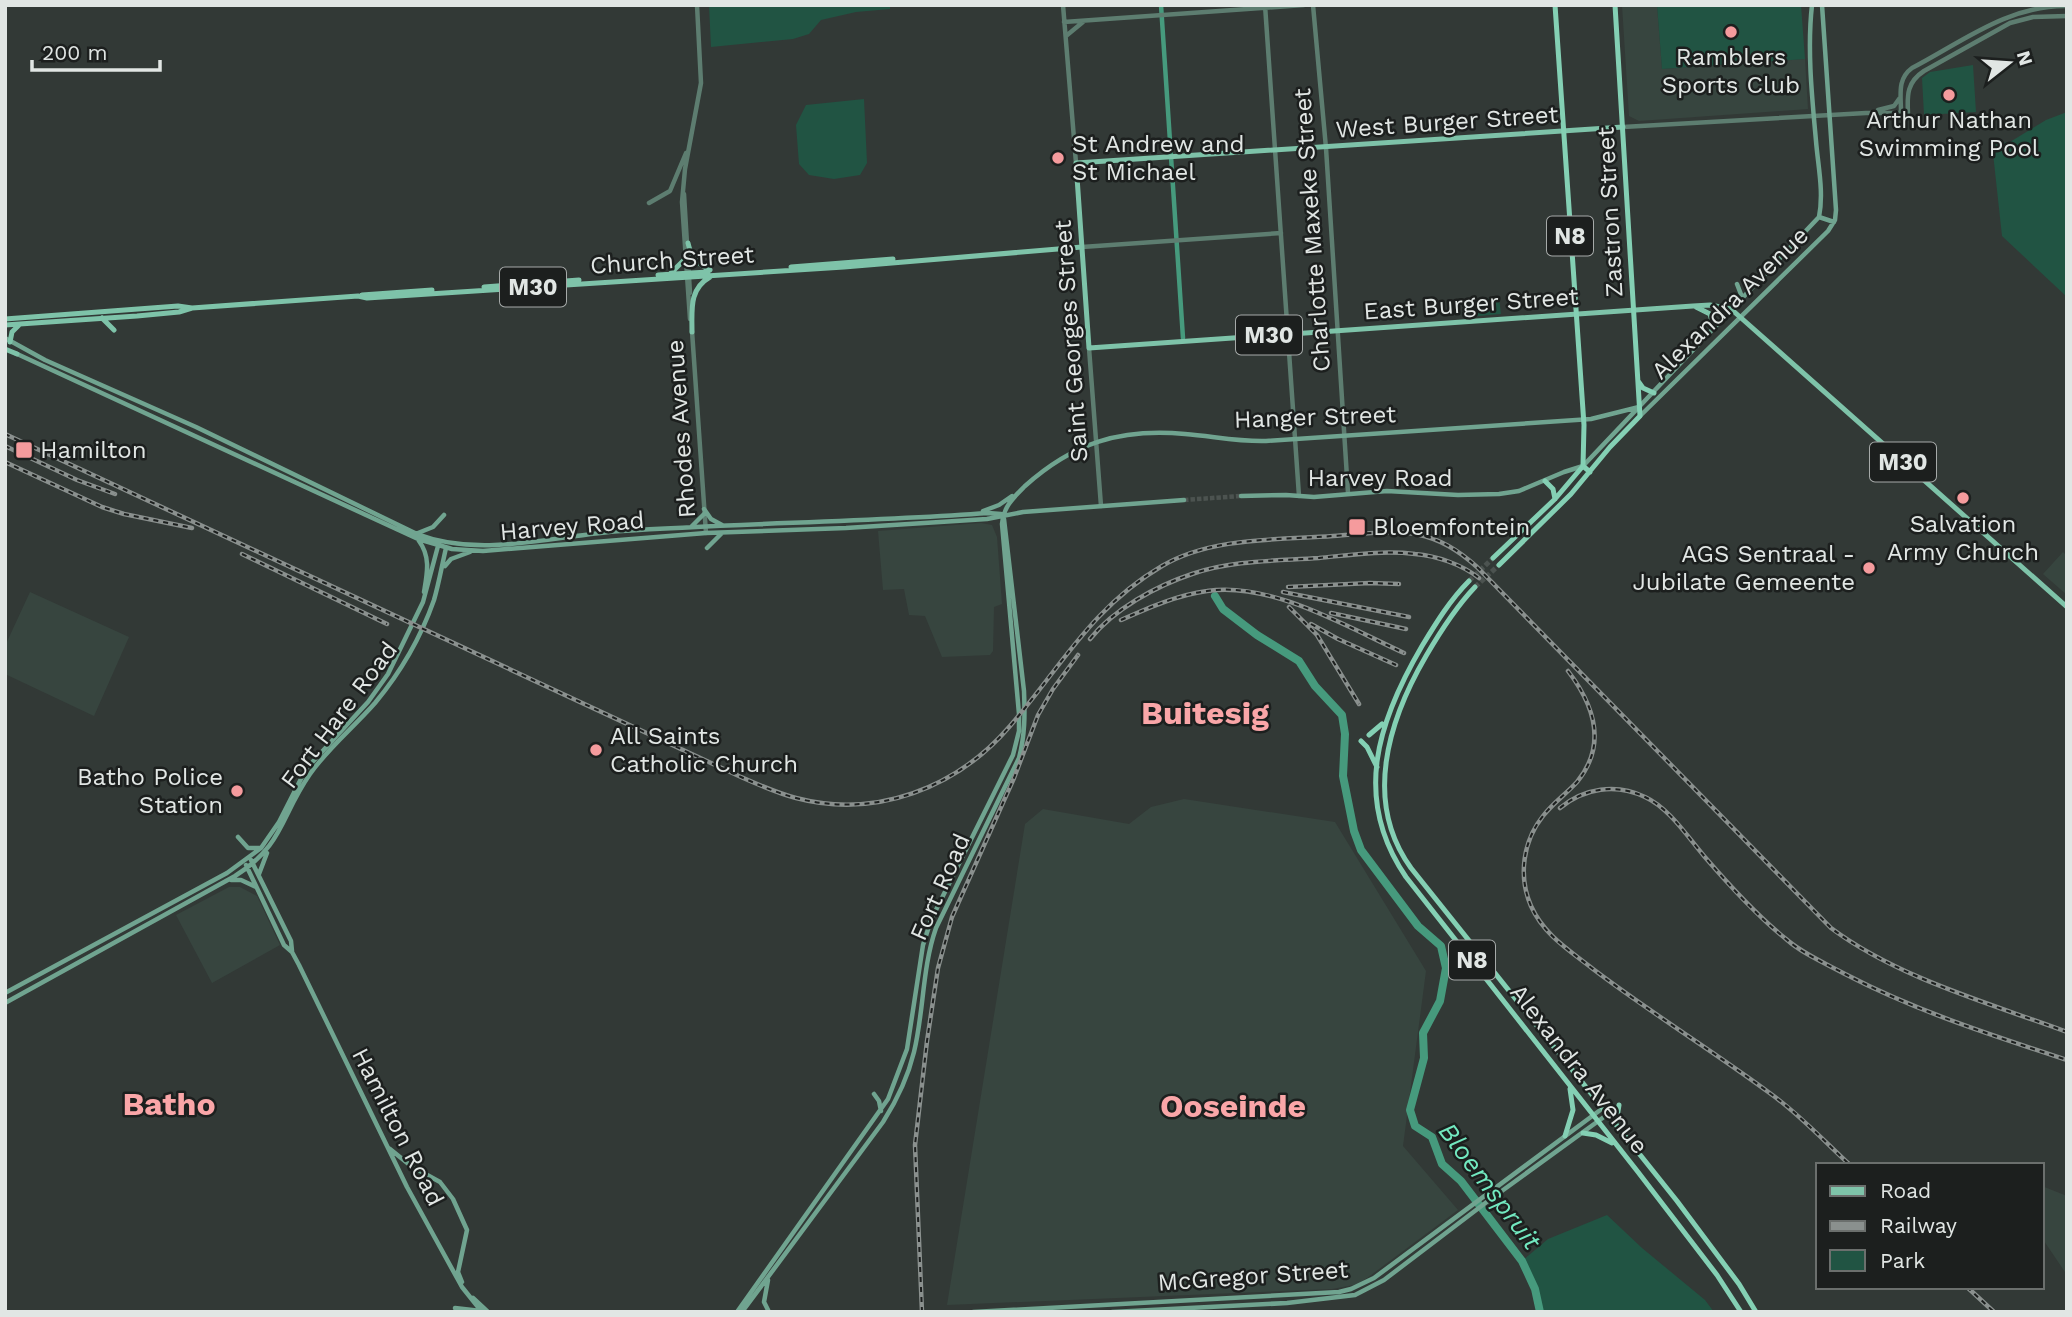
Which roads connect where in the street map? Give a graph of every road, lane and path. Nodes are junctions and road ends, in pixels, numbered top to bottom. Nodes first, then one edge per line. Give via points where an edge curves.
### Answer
1 (697, 5) edge
2 (1063, 5) edge
3 (1304, 5) edge
4 (1313, 5) edge
5 (1555, 5) edge
6 (1615, 5) edge
7 (1811, 5) edge
8 (1822, 5) edge
9 (2065, 6) edge
10 (1265, 7) edge
11 (2067, 16) edge
12 (1087, 20) junction
13 (1064, 22) junction
14 (1978, 31) junction
15 (1066, 36) junction
16 (1982, 38) junction
17 (1900, 93) junction
18 (1901, 112) junction
19 (1866, 113) junction
20 (1830, 115) junction
21 (1814, 116) junction
22 (1623, 127) junction
23 (1563, 131) junction
24 (691, 140) junction
25 (1326, 148) junction
26 (1274, 151) junction
27 (1076, 163) junction
28 (684, 193) junction
29 (649, 203) dead end
30 (1819, 216) junction
31 (1834, 222) junction
32 (1281, 233) junction
33 (688, 243) junction
34 (1082, 247) junction
35 (685, 259) junction
36 (713, 273) junction
37 (670, 274) junction
38 (688, 275) junction
39 (1737, 284) dead end
40 (358, 296) junction
41 (1742, 298) junction
42 (1693, 306) junction
43 (192, 308) junction
44 (1731, 309) junction
45 (1633, 310) junction
46 (5, 313) edge
47 (1576, 314) junction
48 (1740, 316) junction
49 (122, 317) junction
50 (102, 318) junction
51 (5, 319) edge
52 (20, 321) junction
53 (5, 325) edge
54 (1714, 328) junction
55 (1336, 330) junction
56 (692, 332) junction
57 (1287, 334) junction
58 (8, 340) edge
59 (5, 348) edge
60 (1089, 348) junction
61 (17, 354) joint
62 (45, 359) junction
63 (42, 366) junction
64 (1638, 382) junction
65 (1654, 393) junction
66 (1640, 407) junction
67 (1640, 416) junction
68 (1584, 419) junction
69 (1344, 437) junction
70 (1294, 439) junction
71 (1095, 442) junction
72 (1583, 466) junction
73 (1590, 472) junction
74 (1545, 481) junction
75 (1025, 486) junction
76 (1348, 493) junction
77 (1241, 496) tunnel mouth
78 (1298, 496) junction
79 (1555, 499) junction
80 (1184, 500) tunnel mouth
81 (1101, 506) junction
82 (705, 511) junction
83 (1023, 512) junction
84 (970, 514) junction
85 (1003, 514) junction
86 (444, 515) dead end
87 (987, 519) junction
88 (846, 521) junction
89 (1005, 522) junction
90 (723, 526) junction
91 (690, 527) junction
92 (846, 528) junction
93 (1002, 529) junction
94 (706, 530) junction
95 (723, 533) junction
96 (418, 536) junction
97 (439, 543) junction
98 (447, 545) junction
99 (707, 548) dead end
100 (474, 551) junction
101 (1493, 558) tunnel mouth
102 (1499, 565) tunnel mouth
103 (1469, 582) tunnel mouth
104 (1475, 587) tunnel mouth
105 (433, 602) junction
106 (421, 607) junction
107 (2067, 607) edge
108 (1388, 716) junction
109 (1369, 736) dead end
110 (1361, 741) dead end
111 (1377, 767) junction
112 (238, 837) dead end
113 (270, 846) junction
114 (261, 848) junction
115 (251, 860) junction
116 (246, 864) junction
117 (260, 880) junction
118 (226, 881) junction
119 (256, 887) junction
120 (935, 911) junction
121 (942, 914) junction
122 (292, 952) junction
123 (5, 993) edge
124 (5, 1003) edge
125 (1568, 1085) junction
126 (874, 1094) dead end
127 (1619, 1105) dead end
128 (1603, 1108) junction
129 (881, 1112) junction
130 (1608, 1114) junction
131 (1595, 1119) junction
132 (1616, 1126) junction
133 (1583, 1133) junction
134 (1565, 1136) junction
135 (387, 1146) junction
136 (1622, 1152) junction
137 (416, 1169) junction
138 (404, 1181) junction
139 (1486, 1198) junction
140 (1471, 1209) junction
141 (461, 1257) junction
142 (446, 1259) junction
143 (773, 1269) junction
144 (455, 1308) dead end
145 (1157, 1309) junction
146 (738, 1311) edge
147 (482, 1312) edge
148 (488, 1312) edge
149 (769, 1312) edge
150 (973, 1312) edge
151 (1112, 1312) edge
152 (1151, 1312) edge
153 (1741, 1312) edge
154 (1756, 1312) edge

1 - 24 street via 701,83
2 - 13 street, Saint Georges Street
3 - 10 street
4 - 25 street, Charlotte Maxeke Street
5 - 23 highway, N8
6 - 22 highway, Zastron Street / N8
7 - 21 main road, Alexandra Avenue
8 - 20 main road, Alexandra Avenue
9 - 14 street via 2020,12
10 - 12 street
10 - 26 street
11 - 16 street via 2026,18
12 - 13 street
12 - 15 street
13 - 15 street, Saint Georges Street
14 - 16 street
14 - 17 street via 1910,69 1900,83
15 - 27 street, Saint Georges Street
16 - 18 street, West Burger Street via 1916,76 1908,89 1908,113
17 - 18 street
17 - 19 street via 1894,106
18 - 19 street, West Burger Street
19 - 20 street, West Burger Street
20 - 21 street, West Burger Street
20 - 31 main road, Alexandra Avenue
21 - 22 street, West Burger Street
21 - 30 main road, Alexandra Avenue
22 - 23 main road, West Burger Street
22 - 45 highway, Zastron Street / N8
23 - 25 main road, West Burger Street
23 - 47 highway, N8
24 - 28 street
24 - 29 street via 674,185
25 - 26 main road, West Burger Street
25 - 55 street, Charlotte Maxeke Street
26 - 27 main road, West Burger Street
26 - 32 street
27 - 34 main road, Saint Georges Street
28 - 33 street
28 - 35 street
30 - 31 main road
30 - 41 main road, Alexandra Avenue
31 - 48 main road, Alexandra Avenue
32 - 34 street, Church Street
32 - 57 street
33 - 36 main road via 693,258
33 - 38 street
34 - 36 main road, Church Street / M30
34 - 60 main road, Saint Georges Street
35 - 37 main road
35 - 38 street
36 - 38 main road, Church Street / M30
36 - 56 main road via 695,291
37 - 38 main road, Church Street / M30
37 - 40 main road, Church Street / M30
38 - 40 main road, Church Street / M30
38 - 56 street, Rhodes Avenue
39 - 41 main road
40 - 43 main road, Church Street / M30
41 - 44 main road, Alexandra Avenue
42 - 44 main road, East Burger Street / M30
42 - 45 main road, East Burger Street / M30
42 - 54 main road via 1710,314
43 - 49 main road, Church Street / M30
43 - 52 main road, Church Street / M30
44 - 48 main road, M30
44 - 54 main road, Alexandra Avenue
45 - 47 main road, East Burger Street / M30
45 - 64 highway, Zastron Street / N8
46 - 52 main road
47 - 55 main road, East Burger Street / M30
47 - 68 highway, N8
48 - 67 main road, Alexandra Avenue
48 - 107 main road, M30
49 - 50 main road, Church Street / M30
49 - 50 main road via 114,330
50 - 52 main road, Church Street / M30
51 - 52 main road, Church Street / M30
52 - 53 main road, Church Street / M30
52 - 58 main road
54 - 65 main road, Alexandra Avenue
55 - 57 main road, East Burger Street / M30
55 - 69 street, Charlotte Maxeke Street
56 - 82 street, Rhodes Avenue
57 - 60 main road, East Burger Street / M30
57 - 70 street
58 - 62 main road, Harvey Road
59 - 61 main road
60 - 71 street, Saint Georges Street
61 - 63 main road, Harvey Road
62 - 63 main road
62 - 96 main road, Harvey Road
63 - 96 main road, Harvey Road
64 - 65 highway
64 - 66 highway, Zastron Street / N8
65 - 66 main road, Alexandra Avenue
66 - 67 highway, Zastron Street / N8
66 - 68 main road, Hanger Street
66 - 72 main road, Alexandra Avenue
67 - 73 highway, Alexandra Avenue
68 - 69 main road, Hanger Street
68 - 72 highway, N8
69 - 70 main road, Hanger Street
69 - 76 street, Charlotte Maxeke Street
70 - 71 main road, Hanger Street via 1253,442 1167,433
70 - 78 street
71 - 75 main road, Hanger Street via 1060,458
71 - 81 street, Saint Georges Street
72 - 73 highway
72 - 74 main road, Harvey Road
72 - 79 highway, Alexandra Avenue
73 - 102 highway, Alexandra Avenue
74 - 76 main road, Harvey Road via 1519,491 1471,495
74 - 79 highway
75 - 84 main road, Hanger Street via 999,505
75 - 85 main road
76 - 78 main road, Harvey Road
77 - 78 main road, Harvey Road
79 - 101 highway, Alexandra Avenue
80 - 81 main road, Harvey Road
81 - 83 main road, Harvey Road
82 - 90 main road
82 - 91 main road
82 - 94 street, Rhodes Avenue
83 - 85 main road, Harvey Road
83 - 89 main road
84 - 85 main road
84 - 88 main road, Harvey Road
85 - 87 main road, Harvey Road
85 - 89 main road, Fort Road
85 - 93 main road, Fort Road
86 - 96 main road
87 - 92 main road, Harvey Road
87 - 93 main road
88 - 90 main road, Harvey Road
88 - 92 main road
89 - 121 main road, Fort Road via 1021,656 1024,739 1006,789
90 - 94 main road, Harvey Road
91 - 94 main road, Harvey Road
91 - 98 main road, Harvey Road
92 - 95 main road, Harvey Road
93 - 120 main road, Fort Road via 1018,690 1016,744
94 - 95 main road, Harvey Road
94 - 100 main road, Harvey Road
95 - 99 main road
96 - 97 main road, Harvey Road
96 - 106 main road via 428,566
97 - 98 main road, Harvey Road
97 - 106 main road, Fort Hare Road
98 - 100 main road, Harvey Road
98 - 105 main road, Fort Hare Road
100 - 105 main road via 445,564
103 - 108 highway, Alexandra Avenue / N8 via 1410,667
104 - 128 highway, Alexandra Avenue / N8 via 1432,645 1398,711 1385,769 1388,817 1396,844 1411,868
105 - 113 main road, Fort Hare Road via 393,679 311,772
106 - 114 main road, Fort Hare Road via 383,683 306,769
108 - 109 highway
108 - 111 highway, Alexandra Avenue / N8
110 - 111 highway
111 - 125 highway, Alexandra Avenue / N8 via 1379,817 1392,856
112 - 114 main road via 248,848
113 - 115 main road, Fort Hare Road
113 - 117 main road via 259,868
114 - 115 main road, Fort Hare Road
115 - 116 main road, Fort Hare Road
115 - 117 main road, Hamilton Road
116 - 118 main road, Fort Hare Road
116 - 119 main road, Hamilton Road
116 - 123 main road, Fort Hare Road
117 - 122 main road, Hamilton Road
118 - 119 main road via 241,880
118 - 124 main road, Fort Hare Road
119 - 122 main road, Hamilton Road via 284,945
120 - 121 main road
120 - 129 main road, Fort Road via 923,945 907,1049
121 - 143 main road, Fort Road via 929,951 915,1050 898,1097
122 - 135 main road, Hamilton Road
125 - 131 highway, Alexandra Avenue / N8
125 - 134 highway via 1573,1110
126 - 129 main road
127 - 132 highway
128 - 130 highway, Alexandra Avenue / N8
128 - 131 main road, McGregor Street
129 - 146 main road, Fort Road
130 - 131 main road, McGregor Street
130 - 132 highway, Alexandra Avenue / N8
131 - 133 main road, McGregor Street
131 - 134 main road, McGregor Street
131 - 136 highway, Alexandra Avenue / N8
132 - 154 highway, Alexandra Avenue / N8
133 - 136 highway via 1603,1138
133 - 139 main road, McGregor Street
134 - 139 main road, McGregor Street
135 - 137 main road
135 - 138 main road, Hamilton Road
136 - 153 highway, Alexandra Avenue / N8
137 - 138 main road via 406,1173
137 - 141 main road via 440,1182 453,1199 467,1230
138 - 142 main road, Hamilton Road
139 - 140 main road, McGregor Street
140 - 145 main road, McGregor Street via 1384,1280 1355,1295
140 - 150 main road, McGregor Street via 1368,1282 1339,1292
141 - 142 main road
141 - 148 main road via 459,1275
142 - 147 main road, Hamilton Road
143 - 146 main road, Fort Road
143 - 149 main road via 764,1291
144 - 147 main road
145 - 151 main road, McGregor Street
145 - 152 main road

